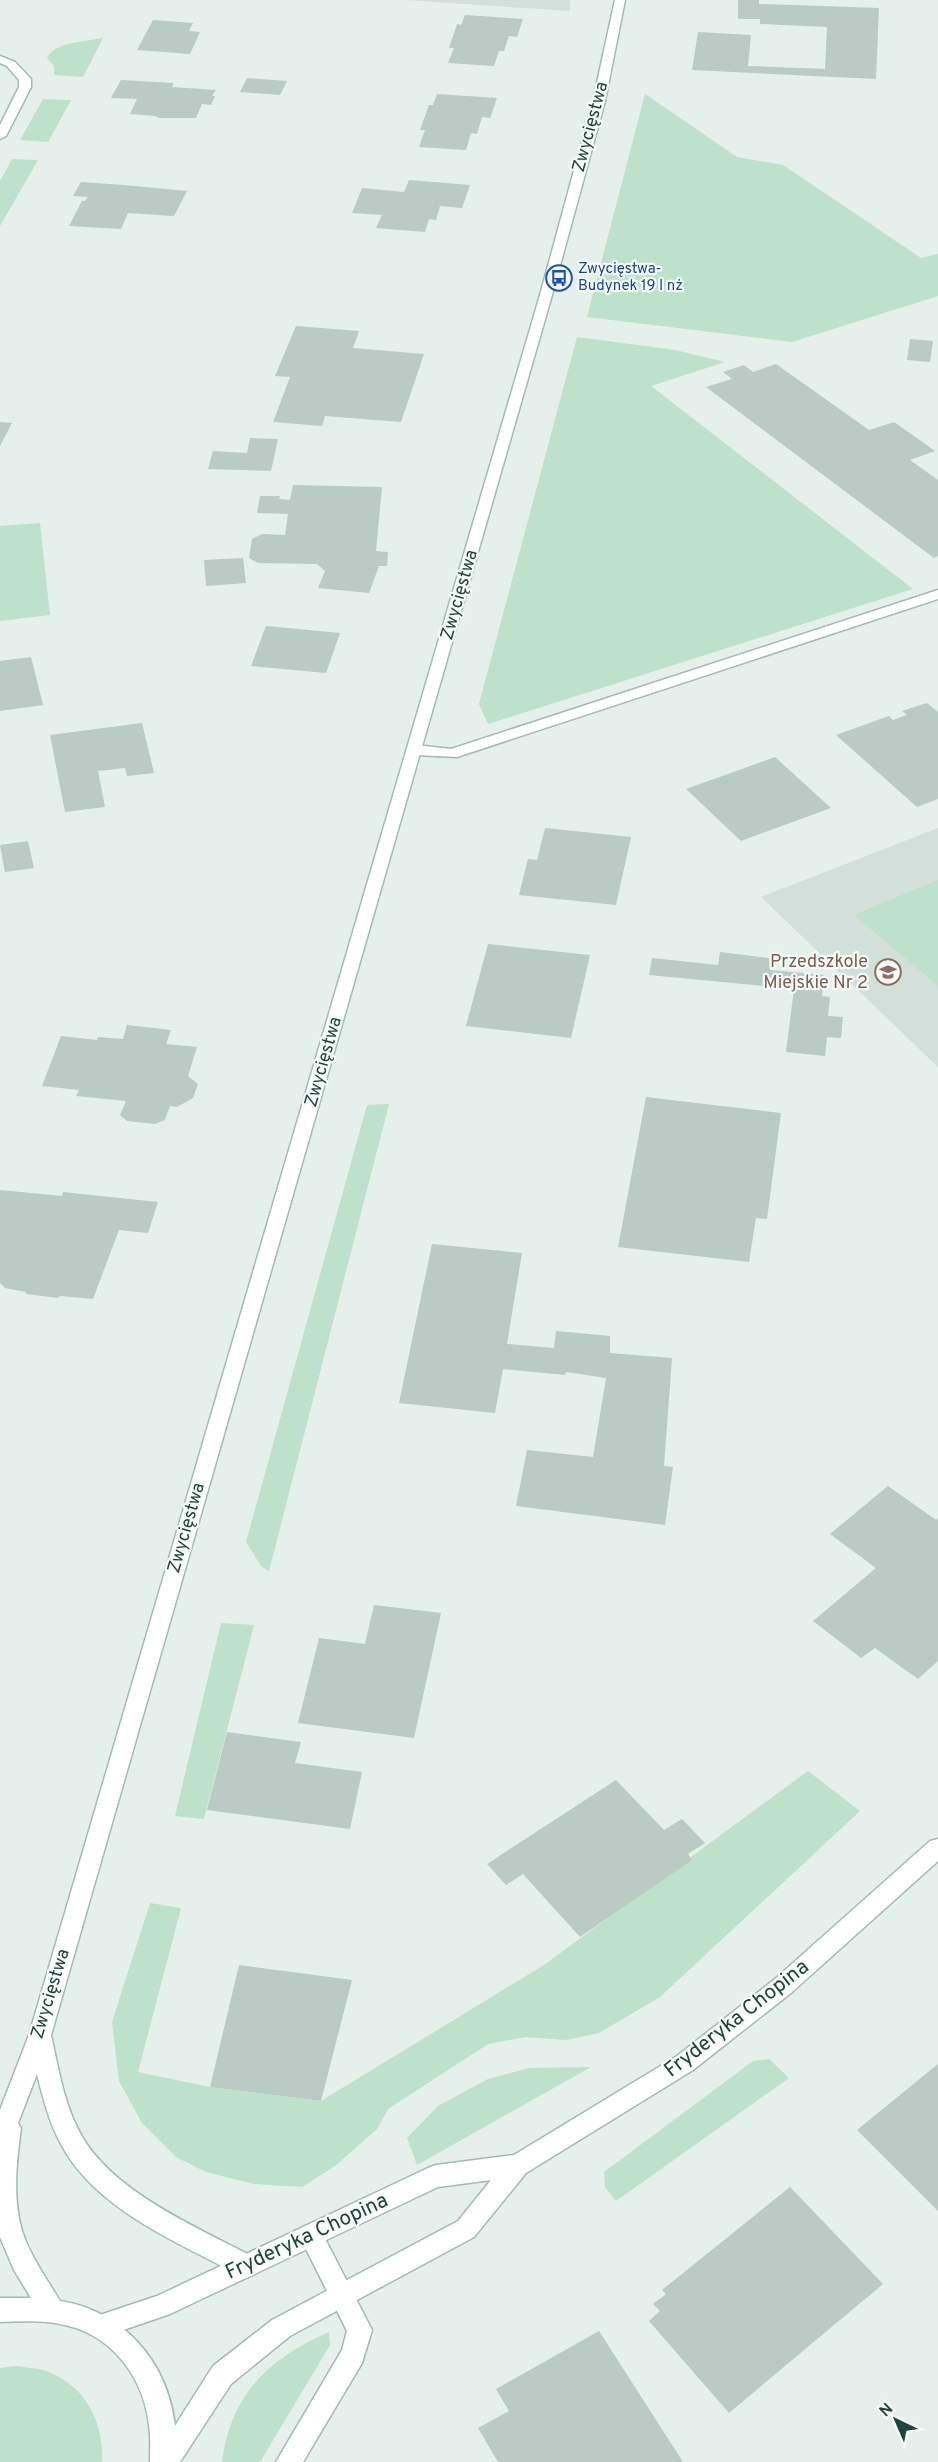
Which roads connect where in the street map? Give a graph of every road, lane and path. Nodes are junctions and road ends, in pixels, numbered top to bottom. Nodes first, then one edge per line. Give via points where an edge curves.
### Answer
1 (620, 0) edge
2 (0, 59) edge
3 (0, 136) edge
4 (938, 594) edge
5 (415, 750) junction
6 (938, 1848) edge
7 (40, 2035) junction
8 (10, 2118) junction
9 (0, 2141) edge
10 (518, 2165) junction
11 (312, 2235) junction
12 (246, 2266) junction
13 (343, 2295) junction
14 (0, 2310) edge
15 (52, 2310) junction
16 (100, 2326) junction
17 (164, 2462) edge
18 (289, 2462) edge

1 - 5 street, Zwycięstwa via 587,147
2 - 3 street via 20,71 25,87
4 - 5 street via 452,754
5 - 7 street, Zwycięstwa
6 - 10 street, Fryderyka Chopina via 783,1986 685,2063
7 - 8 street, Zwycięstwa
7 - 12 street via 53,2095 70,2138 87,2161 133,2203
8 - 9 street, Zwycięstwa
8 - 15 street, Zwycięstwa via 4,2158 5,2205 20,2255
10 - 11 street, Fryderyka Chopina via 436,2176
10 - 13 street, Fryderyka Chopina via 466,2229
11 - 12 street, Fryderyka Chopina
11 - 13 street
12 - 16 street, Fryderyka Chopina via 161,2306
13 - 17 street, Fryderyka Chopina via 282,2328 222,2375
13 - 18 street via 360,2330 353,2355
14 - 15 street
15 - 16 street
16 - 17 street via 132,2352 152,2385 163,2426

